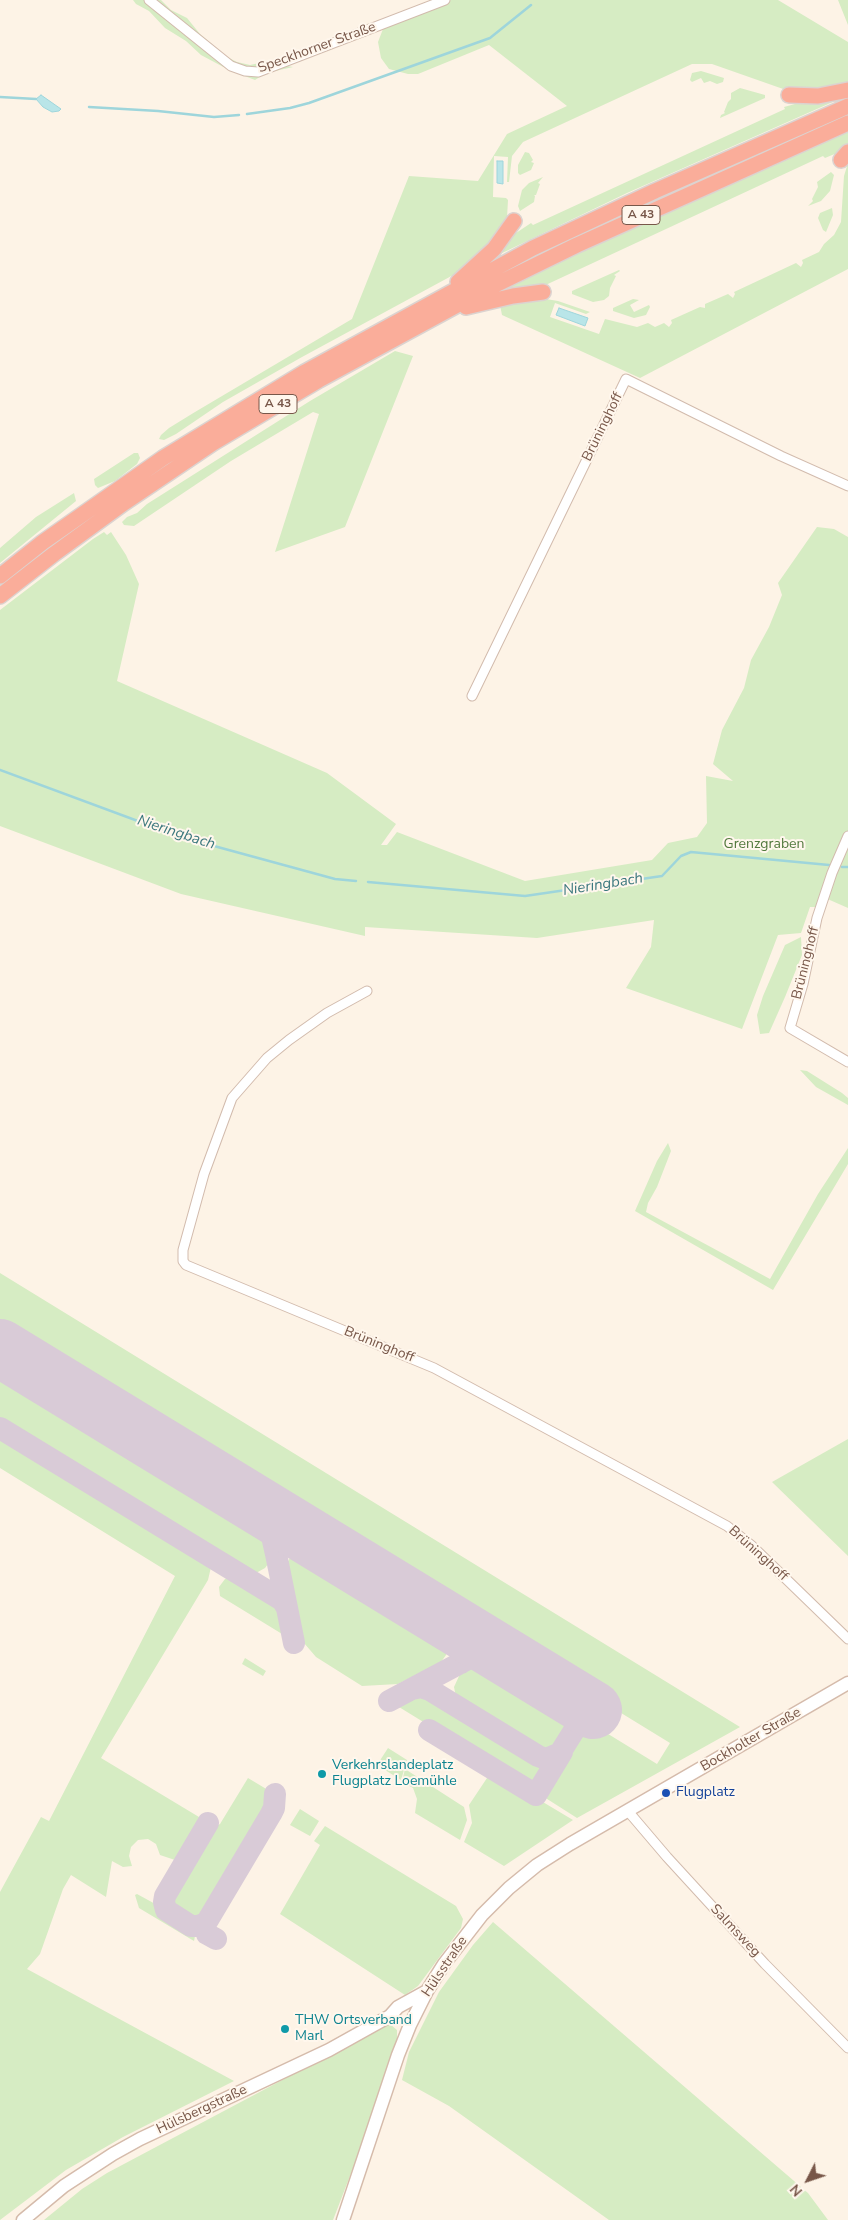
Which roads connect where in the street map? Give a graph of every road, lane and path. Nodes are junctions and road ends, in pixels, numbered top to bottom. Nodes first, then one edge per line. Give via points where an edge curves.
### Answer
1 (149, 0) edge
2 (445, 0) edge
3 (848, 90) edge
4 (789, 95) dead end
5 (848, 106) edge
6 (848, 123) edge
7 (514, 221) dead end
8 (543, 292) dead end
9 (441, 297) junction
10 (438, 315) junction
11 (848, 486) edge
12 (0, 576) edge
13 (0, 596) edge
14 (472, 696) dead end
15 (848, 836) edge
16 (367, 991) dead end
17 (848, 1062) edge
18 (848, 1639) edge
19 (848, 1683) edge
20 (627, 1810) junction
21 (427, 1991) junction
22 (390, 2016) junction
23 (410, 2025) junction
24 (848, 2048) edge
25 (23, 2220) edge
26 (343, 2220) edge

1 - 2 street, Speckhorner Straße via 231,66 258,72
3 - 4 highway via 818,96
5 - 9 highway, A 43 via 533,248
6 - 10 highway, A 43 via 577,245
7 - 9 highway via 494,249
8 - 10 highway via 513,296
9 - 12 highway, A 43 via 305,372 163,458
10 - 13 highway, A 43 via 319,380 213,444 111,512
11 - 14 street, Brüninghoff via 626,379
15 - 17 street, Brüninghoff via 817,918 790,1028
16 - 18 street, Brüninghoff via 327,1013 289,1040 267,1058 232,1098 204,1174 183,1250 183,1261 186,1265 434,1368 727,1526
19 - 20 street, Bockholter Straße
20 - 21 street, Hülsstraße via 537,1865 509,1888 458,1944
20 - 24 street, Salmsweg via 759,1957
21 - 22 street, Hülsbergstraße via 398,2007
21 - 23 street, Hülsstraße
22 - 23 street
22 - 25 street, Hülsbergstraße via 329,2050 113,2154 64,2186
23 - 26 street, Hülsstraße

